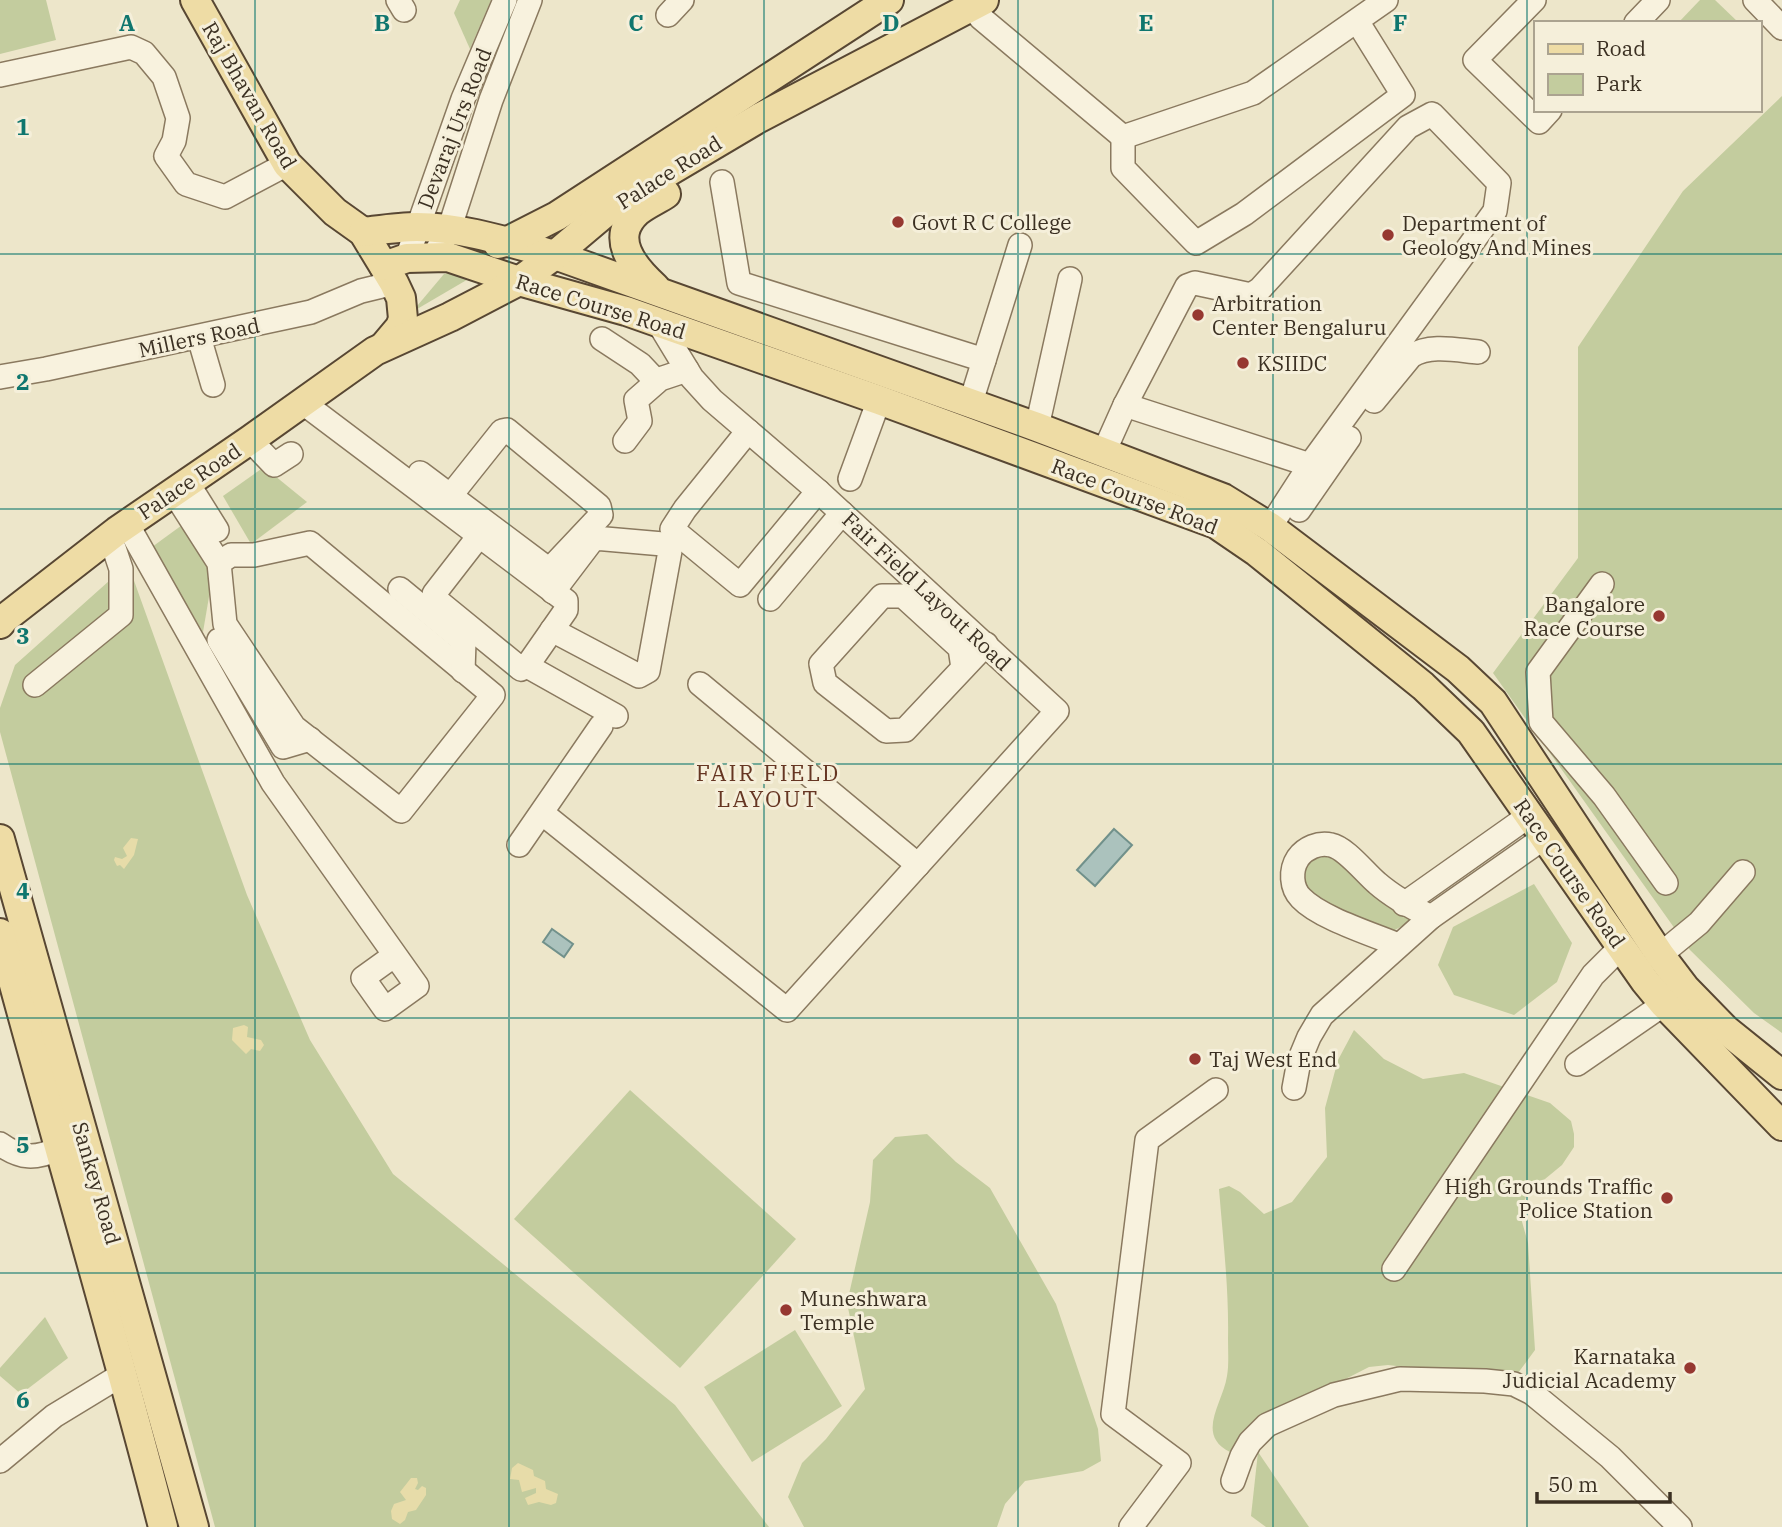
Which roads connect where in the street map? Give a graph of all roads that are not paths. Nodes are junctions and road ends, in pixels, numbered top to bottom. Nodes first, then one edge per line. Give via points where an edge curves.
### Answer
1 (195, 0) edge
2 (505, 0) edge
3 (530, 0) edge
4 (1386, 0) edge
5 (1534, 0) edge
6 (1658, 0) edge
7 (1755, 0) edge
8 (978, 3) edge
9 (884, 4) edge
10 (1357, 21) junction
11 (1638, 21) edge
12 (1782, 28) edge
13 (898, 44) junction
14 (0, 75) edge
15 (778, 109) junction
16 (1548, 112) edge
17 (1123, 137) junction
18 (287, 164) junction
19 (722, 182) dead end
20 (418, 227) junction
21 (363, 232) junction
22 (506, 242) junction
23 (1020, 245) dead end
24 (555, 255) junction
25 (419, 259) junction
26 (1070, 278) dead end
27 (519, 281) junction
28 (659, 291) junction
29 (658, 322) junction
30 (199, 337) junction
31 (602, 339) dead end
32 (384, 346) junction
33 (1478, 352) dead end
34 (984, 360) junction
35 (687, 370) junction
36 (0, 377) edge
37 (656, 381) junction
38 (213, 385) dead end
39 (308, 397) junction
40 (879, 400) junction
41 (970, 405) junction
42 (1125, 405) junction
43 (1037, 427) junction
44 (747, 431) junction
45 (250, 440) junction
46 (625, 441) dead end
47 (1104, 452) junction
48 (291, 454) dead end
49 (1310, 465) junction
50 (850, 479) dead end
51 (180, 487) junction
52 (818, 491) junction
53 (451, 495) junction
54 (842, 513) junction
55 (118, 530) junction
56 (1276, 532) junction
57 (479, 536) junction
58 (225, 559) junction
59 (1602, 584) dead end
60 (400, 589) dead end
61 (553, 593) junction
62 (771, 599) dead end
63 (1, 621) edge
64 (552, 630) junction
65 (219, 640) dead end
66 (986, 644) junction
67 (527, 666) junction
68 (963, 668) junction
69 (463, 671) junction
70 (700, 684) dead end
71 (35, 685) dead end
72 (1538, 696) junction
73 (1541, 722) junction
74 (1508, 725) junction
75 (310, 739) junction
76 (542, 813) junction
77 (1537, 826) junction
78 (0, 839) edge
79 (1491, 841) junction
80 (519, 845) dead end
81 (1507, 863) junction
82 (918, 865) junction
83 (1742, 872) dead end
84 (1666, 883) dead end
85 (1404, 904) junction
86 (1431, 917) junction
87 (0, 933) edge
88 (1398, 946) junction
89 (1621, 947) junction
90 (395, 955) dead end
91 (1660, 955) junction
92 (1664, 1004) junction
93 (1577, 1063) dead end
94 (1782, 1075) edge
95 (1294, 1088) dead end
96 (1216, 1090) dead end
97 (1780, 1130) edge
98 (0, 1144) edge
99 (58, 1149) junction
100 (1394, 1269) dead end
101 (123, 1374) junction
102 (0, 1461) edge
103 (1233, 1481) dead end
104 (163, 1527) edge
105 (194, 1527) edge
106 (1130, 1527) edge
107 (1680, 1527) edge

1 - 18 main road, Raj Bhavan Road
2 - 20 street, Devaraj Urs Road via 463,99
3 - 25 street, Devaraj Urs Road via 491,100
4 - 10 street
5 - 16 street via 1475,60 1539,121
6 - 11 street
7 - 12 street
8 - 13 main road, Palace Road
8 - 17 street via 981,18
9 - 13 main road
9 - 22 main road, Palace Road via 557,216
10 - 17 street via 1254,93
10 - 17 street via 1403,95 1244,214 1196,243 1123,168
13 - 15 main road, Palace Road
14 - 18 street via 131,47 145,53 164,77 178,118 166,156 186,184 225,197
15 - 24 main road, Palace Road via 619,201
15 - 28 main road, Palace Road via 765,131 637,212 624,230 635,268
18 - 21 main road, Raj Bhavan Road via 335,212
19 - 34 street via 739,283
20 - 21 main road
20 - 25 main road, Race Course Road
21 - 25 main road, Palace Road
22 - 24 main road, Race Course Road
22 - 25 main road, Race Course Road
23 - 34 street
24 - 27 main road, Palace Road
24 - 28 main road, Race Course Road
25 - 27 main road, Race Course Road
25 - 30 street, Millers Road via 311,312
25 - 32 main road, Palace Road via 401,298 400,327
26 - 43 street
27 - 29 main road, Race Course Road
27 - 32 main road, Palace Road
28 - 41 main road, Race Course Road
29 - 35 street, Fair Field Layout Road
29 - 40 main road, Race Course Road
30 - 36 street, Millers Road
30 - 38 street
31 - 37 street
32 - 39 main road, Palace Road
33 - 56 street via 1435,348 1411,356
34 - 41 street
35 - 37 street
35 - 44 street, Fair Field Layout Road
37 - 46 street via 636,400 640,421
39 - 45 main road, Palace Road
39 - 53 street
39 - 57 street
40 - 50 street
40 - 77 main road, Race Course Road via 1216,524 1258,552 1423,686 1471,732
41 - 43 main road, Race Course Road
42 - 47 street
42 - 49 street
42 - 49 street via 1187,286 1195,283 1251,295 1260,289 1408,127 1432,114 1499,183 1495,211
43 - 47 main road, Race Course Road
44 - 52 street, Fair Field Layout Road
44 - 52 street via 673,529 740,585
45 - 48 street via 274,464
45 - 51 main road, Palace Road
47 - 56 main road, Race Course Road via 1223,498
49 - 56 street
51 - 55 main road, Palace Road
51 - 58 street
52 - 54 street, Fair Field Layout Road
53 - 53 street via 550,567 601,515 598,506 507,429
54 - 62 street
54 - 66 street, Fair Field Layout Road
55 - 63 main road, Palace Road
55 - 71 street via 121,615
55 - 90 street via 273,783
56 - 74 main road, Race Course Road via 1458,669 1493,702
57 - 61 street
57 - 67 street via 434,598 517,667
58 - 69 street via 310,543
58 - 75 street via 225,624 294,727
59 - 72 street via 1538,671
60 - 69 street via 464,642
61 - 64 street via 567,605
61 - 64 street via 594,538 663,544 670,551 645,675 639,676
64 - 67 street
65 - 75 street via 283,747
66 - 68 street
66 - 82 street, Fair Field Layout Road via 1057,711
67 - 76 street via 609,721
68 - 68 street via 905,730 886,732 825,683 821,664 882,596 903,596 960,648
69 - 75 street via 493,695 401,811
70 - 82 street
72 - 73 street
72 - 74 street
73 - 74 street
73 - 84 street via 1604,796
74 - 91 main road, Race Course Road
76 - 80 street
76 - 82 street, Fair Field Layout Road via 787,1010
77 - 79 street
77 - 81 street
77 - 89 main road, Race Course Road
78 - 105 main road, Sankey Road
79 - 81 street
79 - 85 street
81 - 86 street
83 - 91 street via 1699,923
85 - 86 street
85 - 88 street via 1331,845 1305,851 1294,865 1293,883 1302,899 1326,915
86 - 88 street
87 - 99 main road, Sankey Road
88 - 95 street via 1322,1015 1299,1060
89 - 92 main road, Race Course Road
89 - 100 street via 1593,975
91 - 94 main road, Race Course Road via 1726,1030
92 - 93 street
92 - 97 main road, Race Course Road
96 - 106 street via 1147,1140 1113,1414 1179,1463
98 - 99 street via 13,1153 38,1157
99 - 101 main road, Sankey Road
101 - 102 street via 54,1416
101 - 104 main road, Sankey Road
103 - 107 street via 1250,1442 1268,1425 1334,1395 1400,1380 1485,1381 1514,1384 1532,1393 1610,1457

